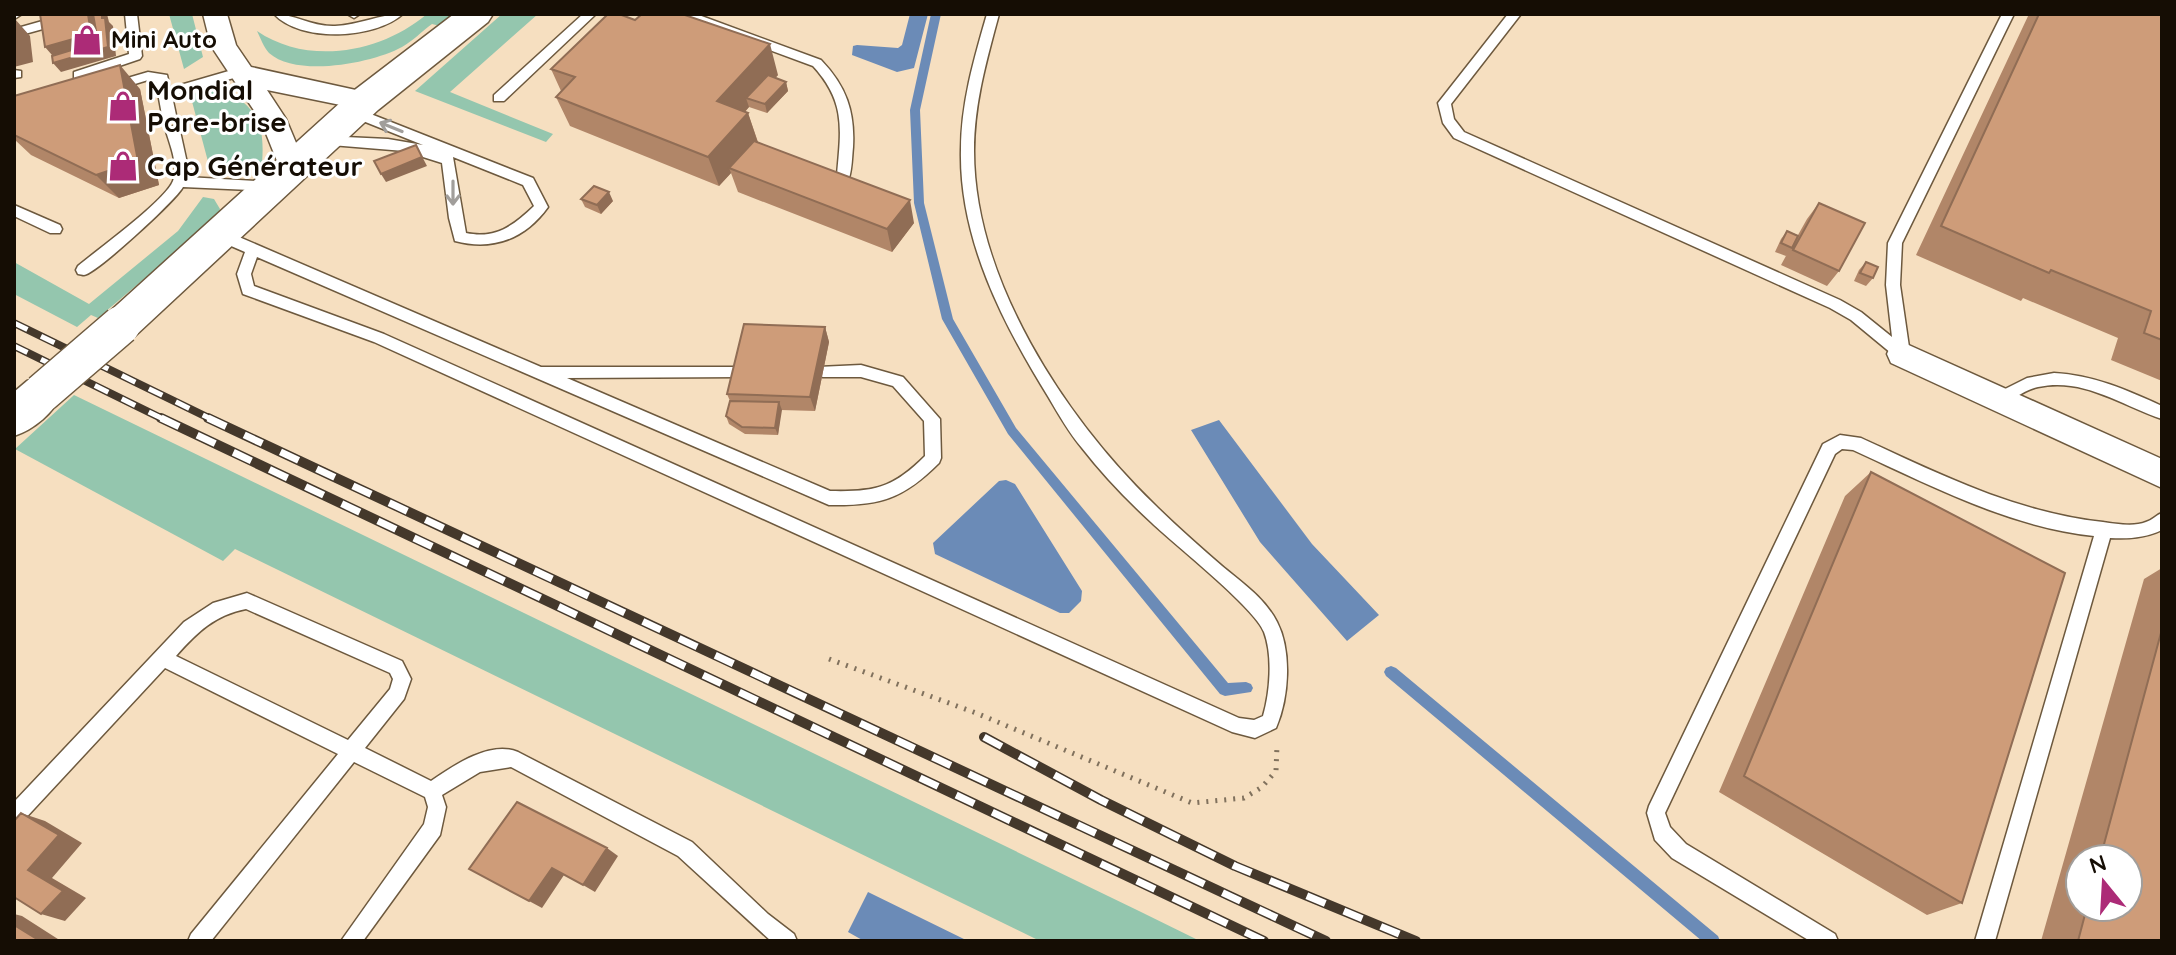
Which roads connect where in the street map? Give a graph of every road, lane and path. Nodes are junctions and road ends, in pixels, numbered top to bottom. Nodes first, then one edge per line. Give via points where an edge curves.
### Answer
1 (82, 14) edge
2 (131, 14) edge
3 (215, 14) edge
4 (280, 14) edge
5 (397, 14) edge
6 (476, 14) edge
7 (590, 14) edge
8 (684, 14) edge
9 (993, 14) edge
10 (1515, 14) edge
11 (2008, 14) edge
12 (14, 33) edge
13 (239, 72) junction
14 (79, 75) edge
15 (104, 90) edge
16 (165, 94) junction
17 (499, 98) dead end
18 (359, 106) junction
19 (169, 115) dead end
20 (173, 131) dead end
21 (323, 140) junction
22 (844, 175) edge
23 (282, 178) junction
24 (180, 182) junction
25 (14, 210) edge
26 (55, 229) dead end
27 (237, 242) junction
28 (83, 270) dead end
29 (1902, 354) junction
30 (742, 371) edge
31 (823, 371) edge
32 (537, 372) junction
33 (1998, 399) junction
34 (28, 405) edge
35 (2162, 413) edge
36 (2162, 474) edge
37 (2162, 520) edge
38 (2104, 530) junction
39 (163, 658) junction
40 (829, 659) dead end
41 (1270, 722) junction
42 (350, 750) junction
43 (432, 791) junction
44 (14, 816) edge
45 (198, 941) edge
46 (351, 941) edge
47 (787, 941) edge
48 (1828, 941) edge
49 (1985, 941) edge

1 - 12 lane
2 - 14 lane via 136,56
3 - 13 street
4 - 5 lane via 307,28 333,30
6 - 18 street
7 - 17 lane
8 - 22 lane via 817,63 831,77 848,113
9 - 41 lane via 969,115 969,154 977,228 1001,295 1037,367 1090,447 1159,521 1265,618 1274,634 1277,707
10 - 29 lane via 1444,103 1451,130 1835,304
11 - 29 lane via 1895,243 1894,305
13 - 16 lane
13 - 18 street
13 - 23 street via 273,119
15 - 16 lane via 157,75
16 - 19 lane
18 - 21 street
21 -> 18 lane via 407,147 448,160 460,237 482,243 512,236 541,207 528,182
20 - 24 lane
21 - 23 street
23 - 24 lane
23 - 27 street
24 - 28 lane
25 - 26 lane
27 - 32 lane
27 - 34 street, bridge via 121,325
27 - 41 lane via 243,281 248,290 265,298 379,338 1238,726 1255,729
29 - 33 street
30 - 32 lane
31 - 32 lane via 861,371 898,381 932,419 933,458 907,485 871,500 829,498
33 - 35 lane via 2035,382 2064,378 2103,387
33 - 36 street
37 - 38 lane via 2152,529
38 - 48 lane via 2028,517 1855,443 1840,442 1829,449 1656,813 1662,833 1679,851
38 - 49 lane
39 - 42 lane
39 - 42 lane via 205,613 247,601 396,667 402,679 398,693
39 - 44 lane
40 - 41 path via 976,713 1192,803 1244,798 1262,787 1276,771 1278,750
42 - 43 lane
42 - 45 lane
43 - 46 lane via 437,807 433,828
43 - 47 lane via 466,767 512,758 685,849

